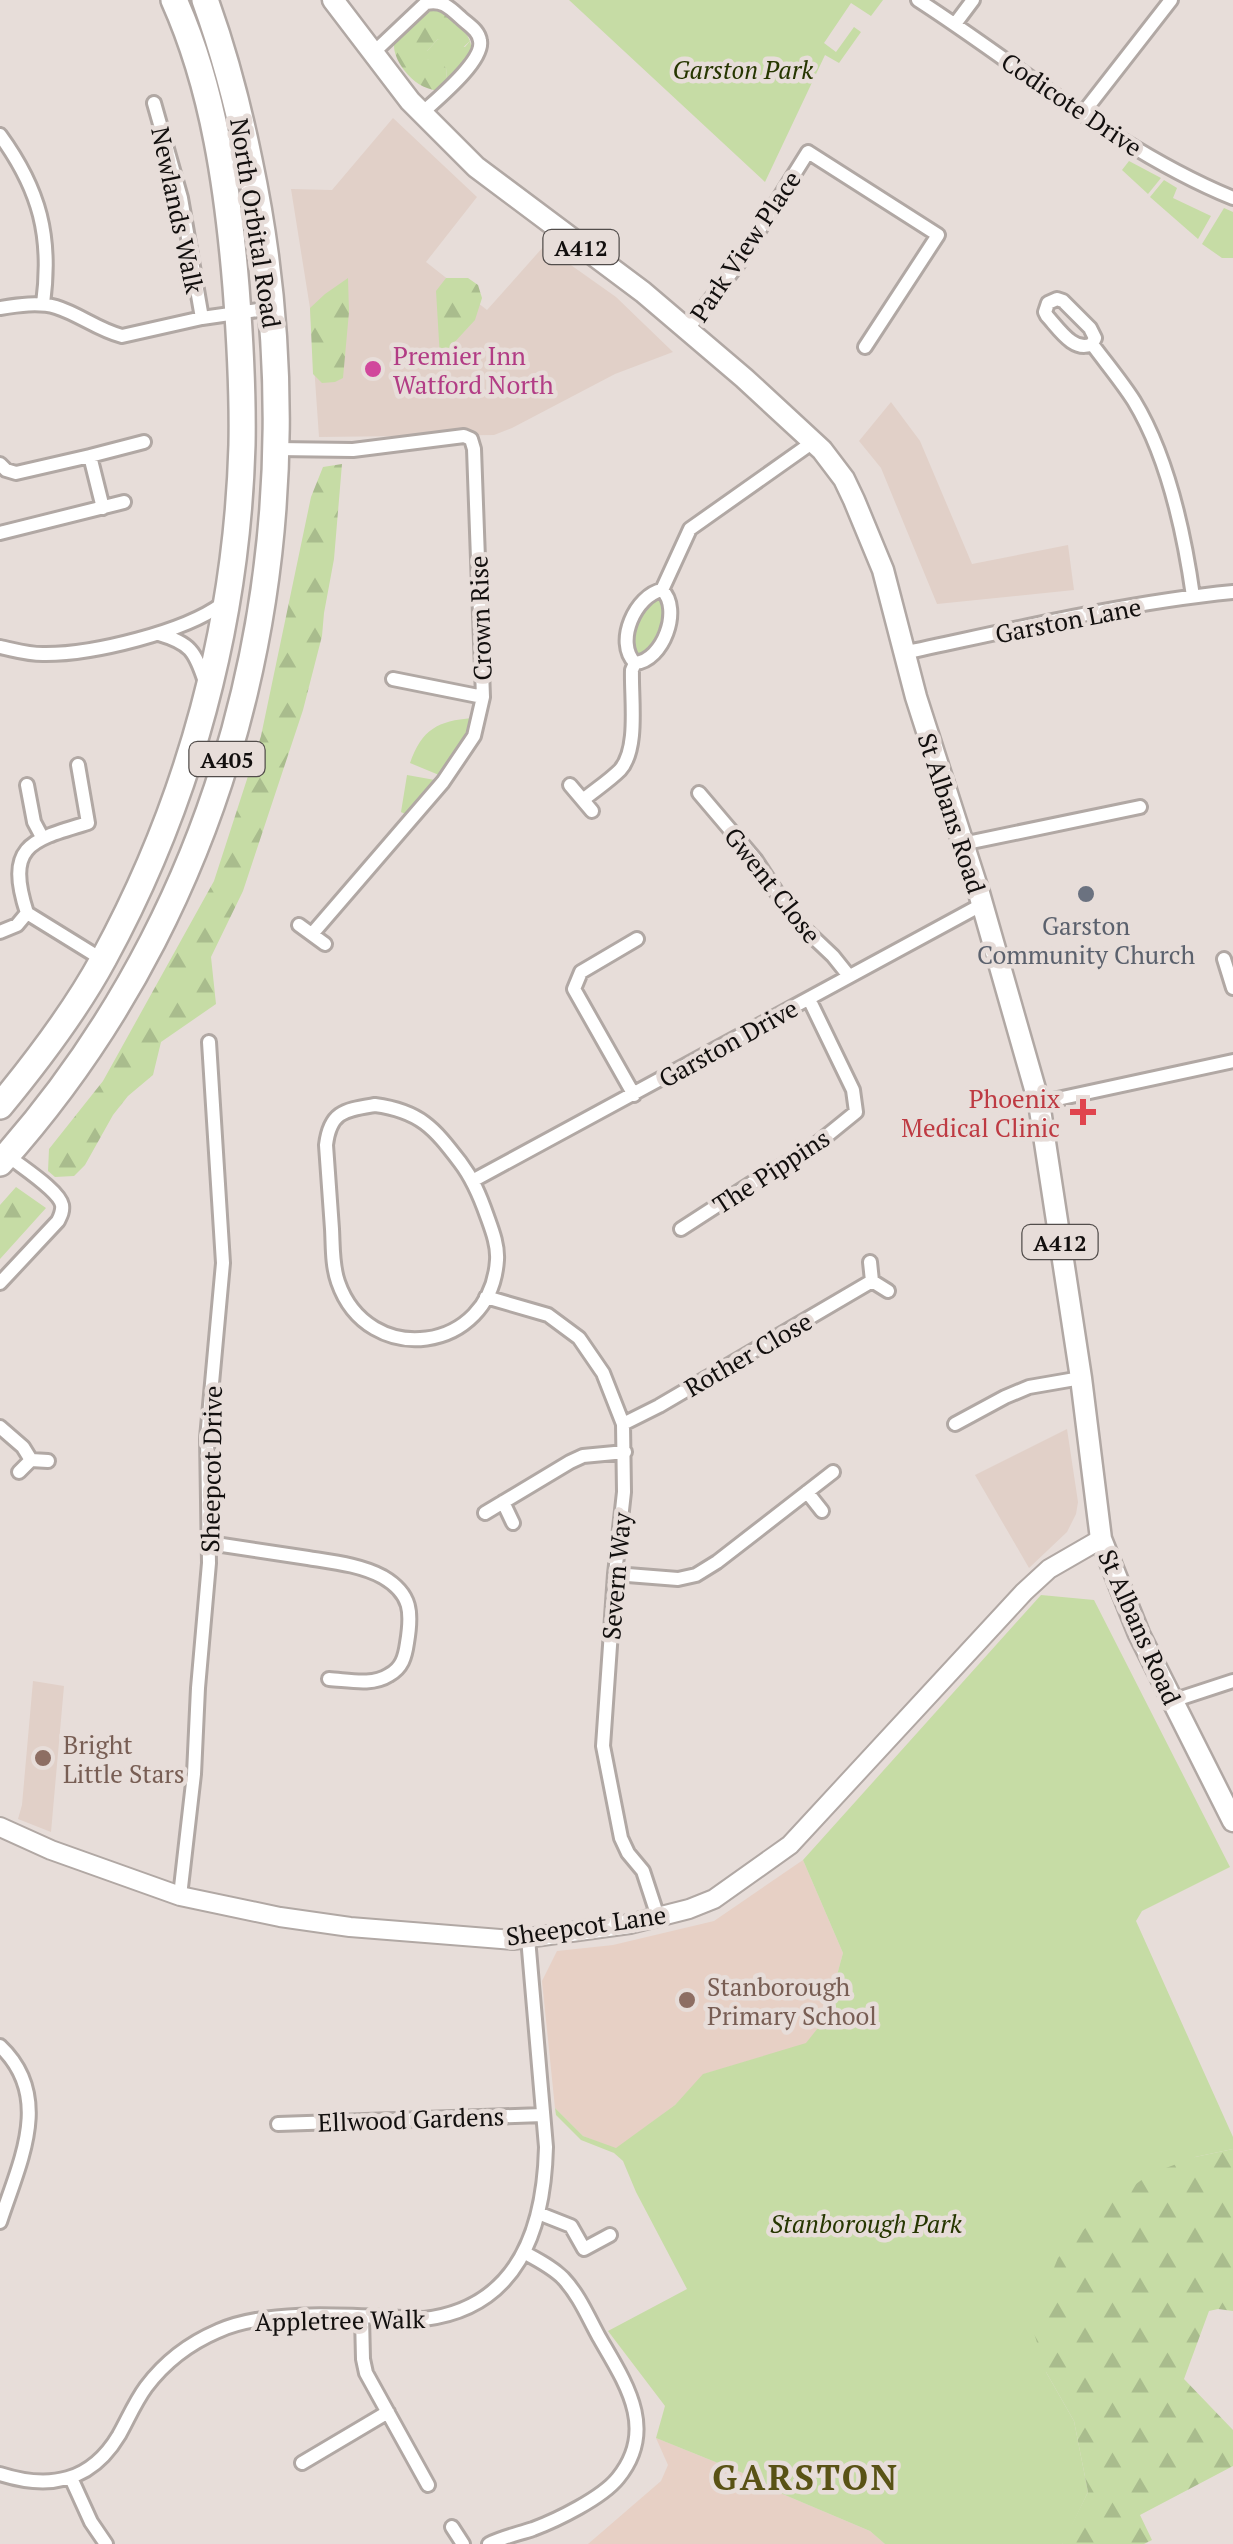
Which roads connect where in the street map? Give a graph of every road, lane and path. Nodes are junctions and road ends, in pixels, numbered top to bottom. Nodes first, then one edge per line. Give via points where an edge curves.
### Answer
1 (174, 0) edge
2 (205, 0) edge
3 (333, 0) edge
4 (918, 0) edge
5 (973, 0) edge
6 (1172, 0) edge
7 (955, 24) junction
8 (372, 54) junction
9 (154, 102) dead end
10 (1082, 113) junction
11 (421, 114) junction
12 (0, 135) edge
13 (1233, 198) edge
14 (43, 304) junction
15 (0, 308) edge
16 (272, 308) junction
17 (238, 314) junction
18 (202, 318) junction
19 (687, 330) junction
20 (1092, 344) dead end
21 (864, 346) dead end
22 (144, 442) dead end
23 (814, 442) junction
24 (278, 449) junction
25 (90, 456) junction
26 (0, 464) edge
27 (124, 502) dead end
28 (102, 508) junction
29 (0, 533) edge
30 (662, 590) junction
31 (1233, 592) edge
32 (1194, 596) junction
33 (227, 600) junction
34 (159, 634) junction
35 (0, 646) edge
36 (903, 653) junction
37 (636, 663) junction
38 (393, 678) dead end
39 (209, 692) junction
40 (483, 697) junction
41 (78, 765) dead end
42 (570, 785) dead end
43 (27, 786) dead end
44 (699, 793) dead end
45 (1140, 808) dead end
46 (42, 837) junction
47 (962, 844) junction
48 (981, 905) junction
49 (27, 913) junction
50 (299, 925) dead end
51 (0, 932) edge
52 (312, 934) junction
53 (637, 939) dead end
54 (325, 944) dead end
55 (103, 960) junction
56 (1224, 960) dead end
57 (849, 976) junction
58 (1233, 988) edge
59 (808, 1000) junction
60 (209, 1042) dead end
61 (1233, 1061) edge
62 (3, 1095) edge
63 (634, 1095) junction
64 (1039, 1103) junction
65 (4, 1159) edge
66 (474, 1180) junction
67 (681, 1229) dead end
68 (870, 1262) dead end
69 (872, 1281) junction
70 (0, 1283) edge
71 (888, 1291) dead end
72 (486, 1297) junction
73 (1081, 1378) junction
74 (623, 1424) junction
75 (955, 1424) dead end
76 (0, 1426) edge
77 (625, 1452) junction
78 (31, 1460) junction
79 (48, 1461) dead end
80 (19, 1472) dead end
81 (833, 1472) dead end
82 (807, 1492) junction
83 (502, 1502) junction
84 (822, 1510) dead end
85 (485, 1512) dead end
86 (513, 1523) dead end
87 (1100, 1539) junction
88 (209, 1543) junction
89 (615, 1574) junction
90 (329, 1679) dead end
91 (1233, 1681) edge
92 (1172, 1701) junction
93 (1233, 1821) edge
94 (0, 1826) edge
95 (180, 1896) junction
96 (658, 1917) junction
97 (528, 1938) junction
98 (0, 2046) edge
99 (543, 2115) junction
100 (278, 2124) dead end
101 (538, 2213) junction
102 (0, 2222) edge
103 (610, 2235) dead end
104 (525, 2252) junction
105 (362, 2317) junction
106 (388, 2412) junction
107 (302, 2463) dead end
108 (0, 2474) edge
109 (70, 2478) junction
110 (428, 2485) dead end
111 (452, 2527) dead end
112 (106, 2544) edge
113 (464, 2544) edge
114 (489, 2544) edge

1 - 17 highway, North Orbital Road / A405 via 212,116
2 - 16 highway, North Orbital Road / A405 via 242,126
3 - 8 main road, St Albans Road / A412
4 - 7 street, Codicote Drive
5 - 7 street
6 - 10 street
7 - 10 street, Codicote Drive
8 - 11 main road, St Albans Road / A412
8 - 11 street via 436,0 478,33 479,53
9 - 18 street, Newlands Walk via 181,198
10 - 13 street, Codicote Drive via 1167,167
11 - 19 main road, St Albans Road / A412 via 476,167
12 - 14 street via 42,218 48,255
14 - 15 street
14 - 18 street via 122,336
16 - 17 street
16 - 24 highway, North Orbital Road / A405
17 - 18 street
17 - 33 highway, North Orbital Road / A405 via 242,444
19 - 21 street, Park View Place via 738,264 808,152 938,234
19 - 23 main road, St Albans Road / A412
20 - 32 street via 1134,401 1156,448
22 - 25 street
23 - 30 street via 690,529
23 - 36 main road, St Albans Road / A412 via 844,480 868,530
24 - 40 street, Crown Rise via 472,439
24 - 65 highway, North Orbital Road / A405 via 255,650 212,804 132,980 81,1060
25 - 26 street via 16,473
25 - 28 street
27 - 28 street
28 - 29 street
30 - 37 street via 640,604 627,635
30 - 37 street via 672,612 666,630 654,656
31 - 32 street, Garston Lane
32 - 36 street, Garston Lane
33 - 34 street
33 - 39 highway, North Orbital Road / A405
34 - 35 street via 64,654
34 - 39 street via 194,652
36 - 47 main road, St Albans Road / A412
37 - 42 street via 628,758 588,806
38 - 40 street
39 - 55 highway, North Orbital Road / A405 via 146,876
40 - 52 street, Crown Rise via 474,736 451,770
41 - 46 street via 88,823
43 - 46 street
44 - 57 street, Gwent Close via 755,859 794,920
45 - 47 street
46 - 49 street via 19,868
47 - 48 main road, St Albans Road / A412
48 - 57 street, Garston Drive
48 - 64 main road, St Albans Road / A412
49 - 51 street
49 - 55 street
50 - 52 street
52 - 54 street
53 - 63 street via 581,972 574,988
55 - 62 highway, North Orbital Road / A405 via 74,1008
56 - 58 street
57 - 59 street, Garston Drive
59 - 63 street, Garston Drive
59 - 67 street, The Pippins via 853,1090 856,1112 808,1151
60 - 88 street, Sheepcot Drive via 223,1263 207,1438
61 - 64 street
63 - 66 street, Garston Drive
64 - 73 main road, St Albans Road / A412
65 - 70 street via 54,1192 62,1211
66 - 72 street via 496,1248
66 - 72 street via 433,1129 409,1112 358,1108 342,1112 328,1132 337,1280 361,1318 404,1339 434,1338 465,1323
68 - 69 street
69 - 71 street
69 - 74 street, Rother Close
72 - 74 street, Severn Way via 548,1316 579,1338 603,1373
73 - 75 street via 1029,1387
73 - 87 main road, St Albans Road / A412
74 - 77 street, Severn Way
76 - 78 street
77 - 83 street via 583,1456
77 - 89 street, Severn Way
78 - 79 street
78 - 80 street
81 - 82 street
82 - 84 street
82 - 89 street via 696,1576
83 - 85 street
83 - 86 street
87 - 92 main road, St Albans Road / A412
87 - 96 street, Sheepcot Lane via 1024,1592 790,1845 714,1899
88 - 90 street via 346,1564 378,1574 404,1595 411,1621 393,1674 368,1682
88 - 95 street, Sheepcot Drive
89 - 96 street, Severn Way via 603,1746 621,1838 644,1872
91 - 92 street
92 - 93 main road, St Albans Road / A412
94 - 95 street, Sheepcot Lane
95 - 97 street, Sheepcot Lane via 350,1927
96 - 97 street, Sheepcot Lane
97 - 99 street, Appletree Walk
98 - 102 street via 25,2083 30,2117
99 - 100 street, Ellwood Gardens
99 - 101 street, Appletree Walk via 546,2168
101 - 103 street via 571,2226 584,2248
101 - 104 street, Appletree Walk
104 - 105 street, Appletree Walk via 510,2278 458,2313 424,2320
104 - 114 street via 573,2290 627,2386 637,2438 609,2487 545,2524
105 - 106 street via 366,2374
105 - 109 street, Appletree Walk via 268,2318 205,2337 144,2389 108,2452
106 - 107 street
106 - 110 street
108 - 109 street via 31,2482
109 - 112 street
111 - 113 street

